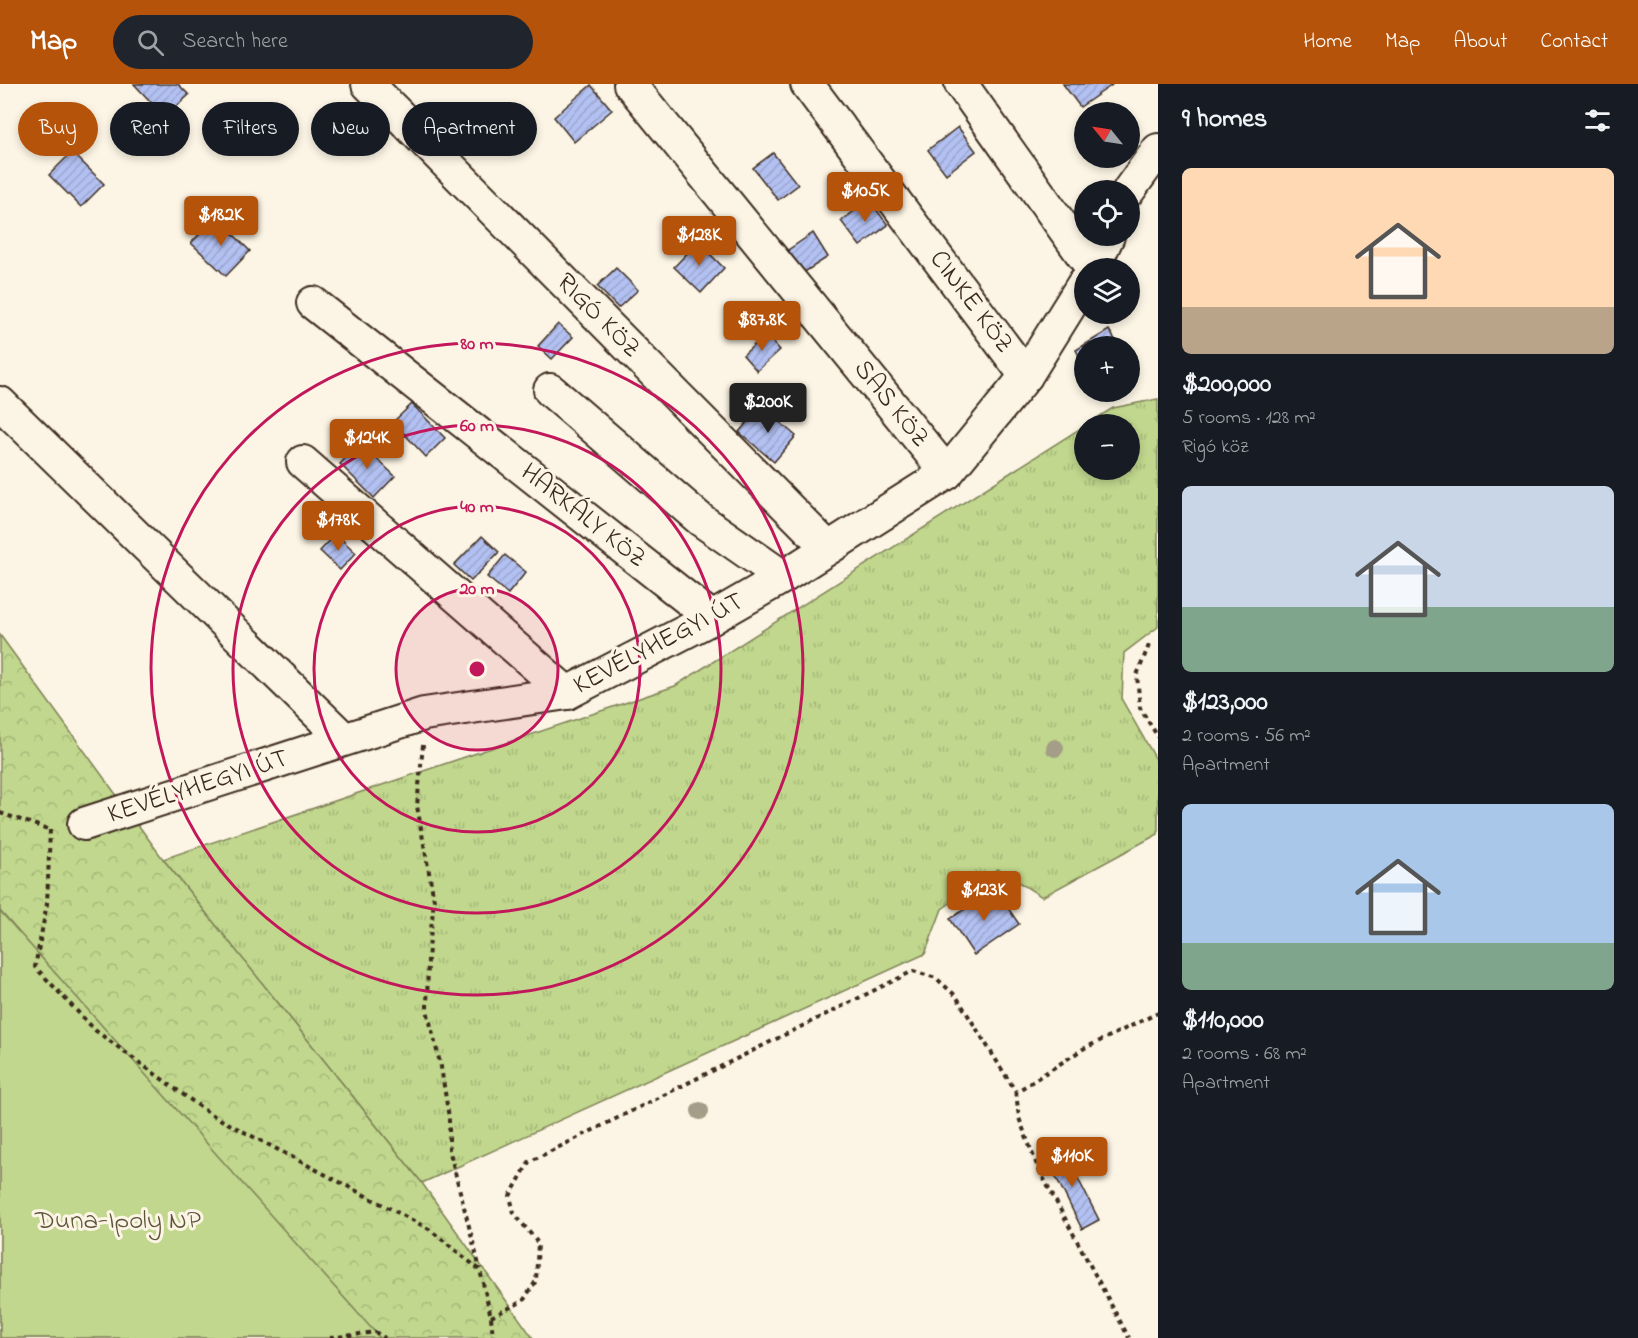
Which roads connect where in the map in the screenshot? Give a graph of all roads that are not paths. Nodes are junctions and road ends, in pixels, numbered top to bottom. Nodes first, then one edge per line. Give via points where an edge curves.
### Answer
1 (368, 84) edge
2 (630, 84) edge
3 (807, 84) edge
4 (961, 84) edge
5 (1158, 150) edge
6 (1136, 180) edge
7 (1086, 258) edge
8 (1074, 299) edge
9 (313, 303) dead end
10 (1026, 376) junction
11 (550, 390) dead end
12 (0, 403) edge
13 (303, 462) dead end
14 (947, 473) junction
15 (828, 548) junction
16 (783, 577) junction
17 (712, 618) junction
18 (567, 693) junction
19 (344, 739) junction
20 (84, 824) road end

1 - 15 street, RIGÓ KÖZ
2 - 14 street, SAS KÖZ
3 - 10 street, CINKE KÖZ
4 - 7 street
5 - 6 street
8 - 10 street, KEVÉLYHEGYI ÚT
9 - 17 street, HARKÁLY KÖZ
10 - 14 street, KEVÉLYHEGYI ÚT
11 - 16 street via 701,520
12 - 19 street
13 - 18 street
14 - 15 street, KEVÉLYHEGYI ÚT
15 - 16 street, KEVÉLYHEGYI ÚT
16 - 17 street, KEVÉLYHEGYI ÚT
17 - 18 street, KEVÉLYHEGYI ÚT
18 - 19 street, KEVÉLYHEGYI ÚT via 423,714
19 - 20 street, KEVÉLYHEGYI ÚT

